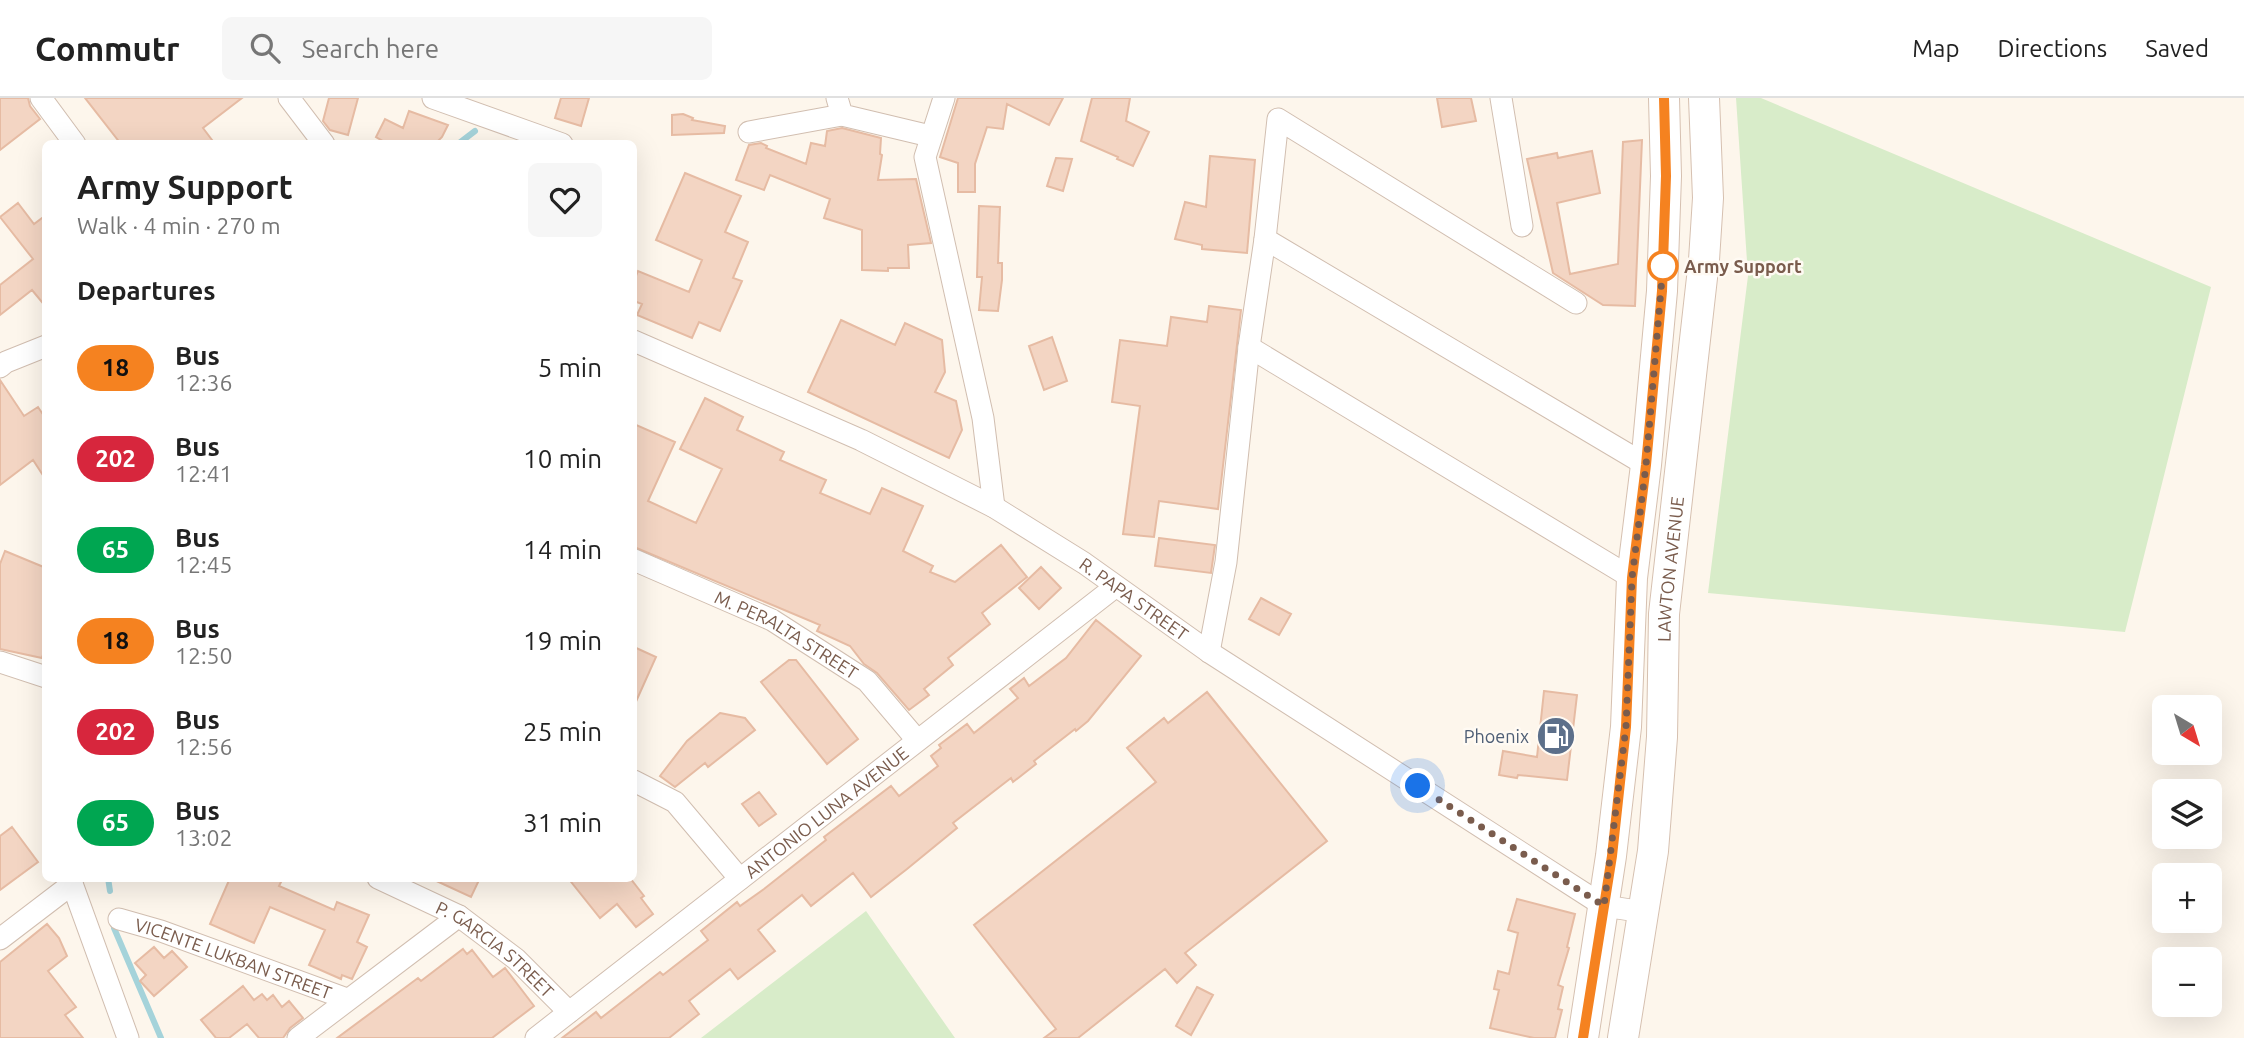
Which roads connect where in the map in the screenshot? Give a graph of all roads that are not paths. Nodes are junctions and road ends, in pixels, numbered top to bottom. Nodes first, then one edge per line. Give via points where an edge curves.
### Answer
1 (41, 98) edge
2 (289, 98) edge
3 (433, 98) edge
4 (944, 98) edge
5 (1501, 98) edge
6 (1664, 98) edge
7 (1704, 98) edge
8 (839, 107) edge
9 (749, 132) dead end
10 (930, 136) junction
11 (72, 140) edge
12 (321, 140) edge
13 (551, 140) edge
14 (1522, 226) dead end
15 (1265, 239) junction
16 (1576, 303) dead end
17 (637, 342) edge
18 (42, 346) edge
19 (1250, 347) junction
20 (2, 361) edge
21 (1646, 465) junction
22 (994, 507) junction
23 (637, 561) edge
24 (1632, 578) junction
25 (1115, 587) junction
26 (1209, 652) junction
27 (0, 662) edge
28 (42, 676) edge
29 (917, 740) junction
30 (637, 783) edge
31 (740, 879) junction
32 (70, 882) edge
33 (71, 882) edge
34 (387, 882) edge
35 (1604, 906) junction
36 (1644, 912) junction
37 (460, 915) junction
38 (119, 919) dead end
39 (0, 939) edge
40 (348, 999) junction
41 (569, 1012) junction
42 (128, 1038) edge
43 (298, 1038) edge
44 (536, 1038) edge
45 (1583, 1038) edge
46 (1623, 1038) edge

1 - 11 street
2 - 12 street
3 - 13 street
4 - 10 street
5 - 14 street
6 - 21 main road, LAWTON AVENUE via 1662,291
7 - 36 main road, LAWTON AVENUE via 1708,198 1704,260 1664,614 1662,737
8 - 9 street
8 - 10 street
10 - 22 street via 925,158 983,418
15 - 16 street via 1278,119
15 - 19 street
15 - 21 street
17 - 22 street, R. PAPA STREET via 861,440
18 - 20 street
19 - 24 street
19 - 26 street via 1226,562
21 - 24 main road, LAWTON AVENUE
22 - 25 street, R. PAPA STREET
23 - 29 street, M. PERALTA STREET via 783,627 867,681
24 - 35 main road, LAWTON AVENUE via 1626,727
25 - 26 street, R. PAPA STREET
25 - 29 street, ANTONIO LUNA AVENUE
26 - 35 street, R. PAPA STREET
27 - 28 street
29 - 31 street, ANTONIO LUNA AVENUE
30 - 31 street via 675,802
31 - 41 street, ANTONIO LUNA AVENUE
32 - 39 street
33 - 42 street
34 - 37 street, P. GARCIA STREET
35 - 36 street
35 - 45 main road, LAWTON AVENUE
36 - 46 main road, LAWTON AVENUE
37 - 40 street
37 - 41 street, P. GARCIA STREET via 516,958
38 - 40 street, VICENTE LUKBAN STREET
40 - 43 street
41 - 44 street, ANTONIO LUNA AVENUE

